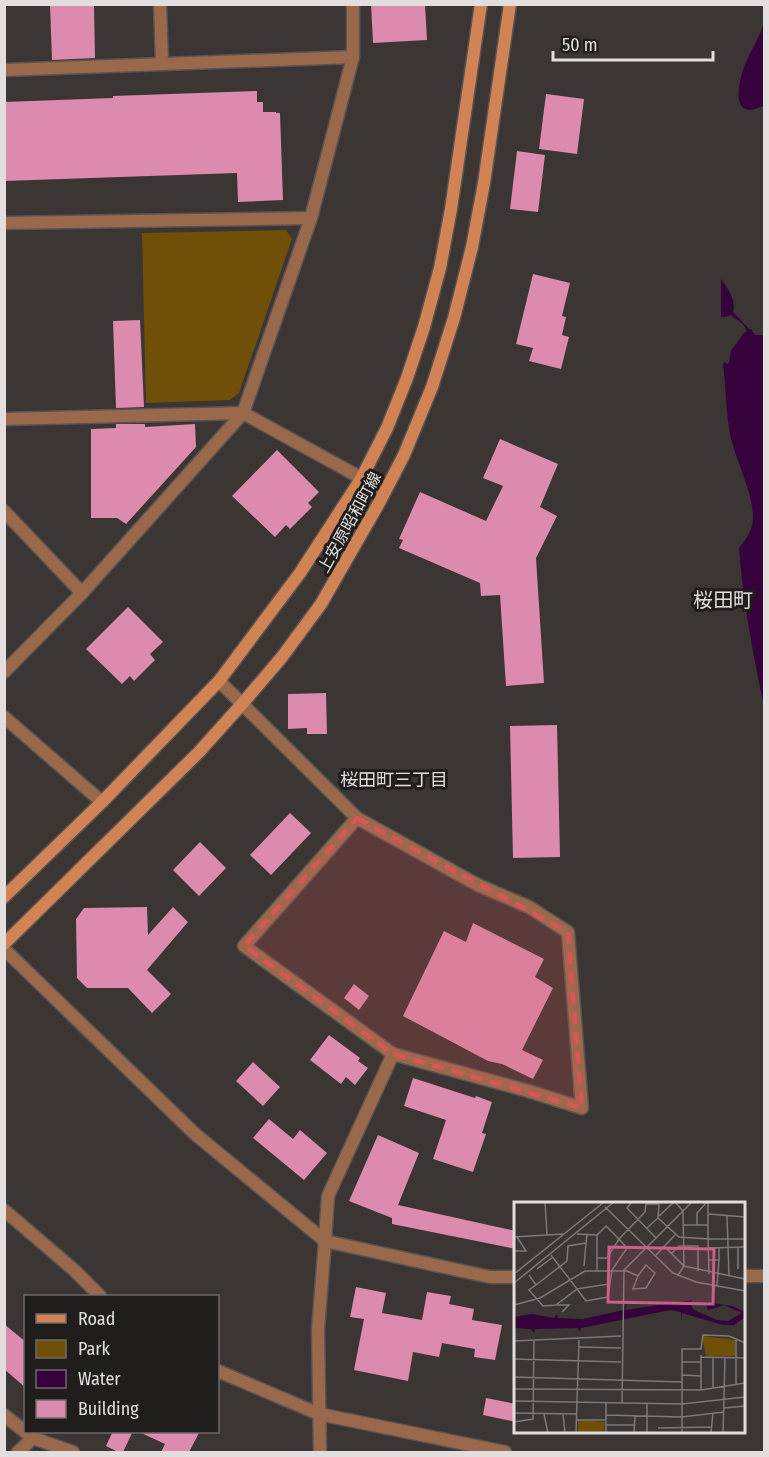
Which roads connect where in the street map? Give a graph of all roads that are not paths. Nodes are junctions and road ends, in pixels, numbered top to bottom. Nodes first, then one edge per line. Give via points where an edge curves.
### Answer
1 (160, 4) edge
2 (353, 4) edge
3 (481, 4) edge
4 (510, 4) edge
5 (354, 57) junction
6 (162, 63) junction
7 (4, 70) edge
8 (311, 218) junction
9 (4, 223) edge
10 (243, 413) junction
11 (4, 419) edge
12 (361, 479) junction
13 (385, 491) junction
14 (4, 511) edge
15 (82, 593) junction
16 (4, 672) edge
17 (219, 681) junction
18 (242, 704) junction
19 (4, 717) edge
20 (102, 802) junction
21 (357, 818) junction
22 (4, 897) edge
23 (4, 944) edge
24 (4, 950) edge
25 (393, 1054) junction
26 (4, 1210) edge
27 (325, 1241) junction
28 (745, 1276) edge
29 (765, 1276) edge
30 (514, 1277) edge
31 (99, 1295) edge
32 (219, 1371) edge
33 (320, 1414) junction
34 (4, 1415) edge
35 (24, 1431) edge
36 (27, 1433) edge
37 (33, 1438) junction
38 (18, 1452) edge
39 (74, 1452) edge
40 (320, 1452) edge
41 (505, 1452) edge

1 - 6 street
2 - 5 street
3 - 12 main road, 上安原昭和町線 via 440,268 407,378
4 - 13 main road, 上安原昭和町線 via 484,183 454,318 432,387
5 - 6 street
5 - 8 street
6 - 7 street
8 - 9 street
8 - 10 street
10 - 11 street
10 - 12 street
10 - 15 street
12 - 13 street
12 - 17 main road, 上安原昭和町線 via 300,573
13 - 18 main road, 上安原昭和町線 via 321,604
14 - 15 street
15 - 16 street
17 - 18 street
17 - 20 main road, 上安原昭和町線
18 - 21 street
18 - 23 main road, 上安原昭和町線 via 199,752
19 - 20 street
20 - 22 main road, 上安原昭和町線
21 - 25 street via 244,946
21 - 25 street via 568,932 582,1108
24 - 27 street via 195,1134
25 - 27 street via 328,1196
26 - 31 street
27 - 30 street via 490,1277
27 - 33 street via 318,1330
28 - 29 street
32 - 33 street
33 - 40 street
33 - 41 street
34 - 35 street
36 - 37 street
37 - 38 street
37 - 39 street

